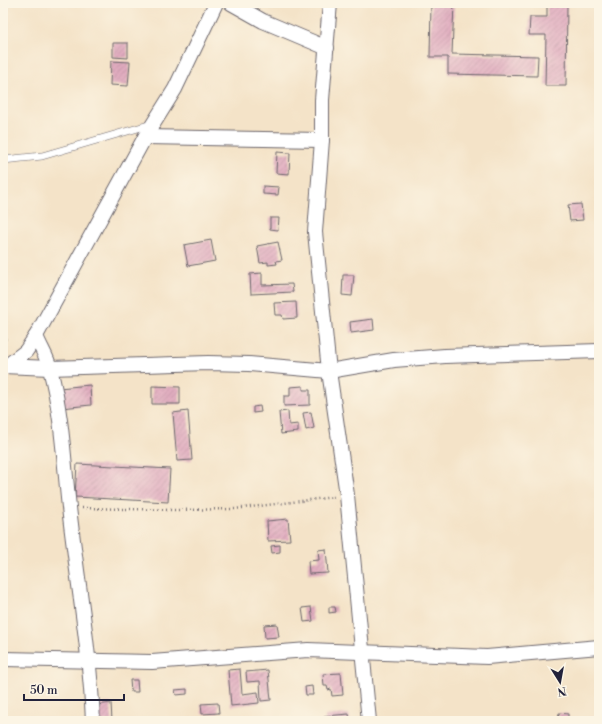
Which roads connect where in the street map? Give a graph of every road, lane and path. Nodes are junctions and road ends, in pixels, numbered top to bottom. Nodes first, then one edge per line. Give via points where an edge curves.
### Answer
1 (216, 3) edge
2 (231, 3) edge
3 (330, 3) edge
4 (327, 48) junction
5 (154, 124) junction
6 (145, 137) junction
7 (322, 140) junction
8 (3, 160) edge
9 (36, 336) junction
10 (599, 351) edge
11 (5, 366) edge
12 (50, 368) junction
13 (329, 371) junction
14 (347, 495) junction
15 (69, 508) junction
16 (599, 647) edge
17 (363, 652) junction
18 (3, 659) edge
19 (89, 660) junction
20 (93, 721) edge
21 (369, 721) edge

1 - 5 street via 175,89
2 - 4 street via 263,21
3 - 4 street
4 - 7 street via 322,100
5 - 6 street
5 - 8 lane via 42,156
6 - 7 street
6 - 9 street
7 - 13 street via 315,232
9 - 11 street via 26,350
9 - 12 street
10 - 13 street via 445,356 394,360
11 - 12 street
12 - 13 street via 249,364
12 - 15 street via 63,437
13 - 14 street
14 - 15 path via 234,509
14 - 17 street
15 - 19 street
16 - 17 street via 487,657
17 - 19 street via 308,650 152,662
17 - 21 street
18 - 19 street
19 - 20 street

